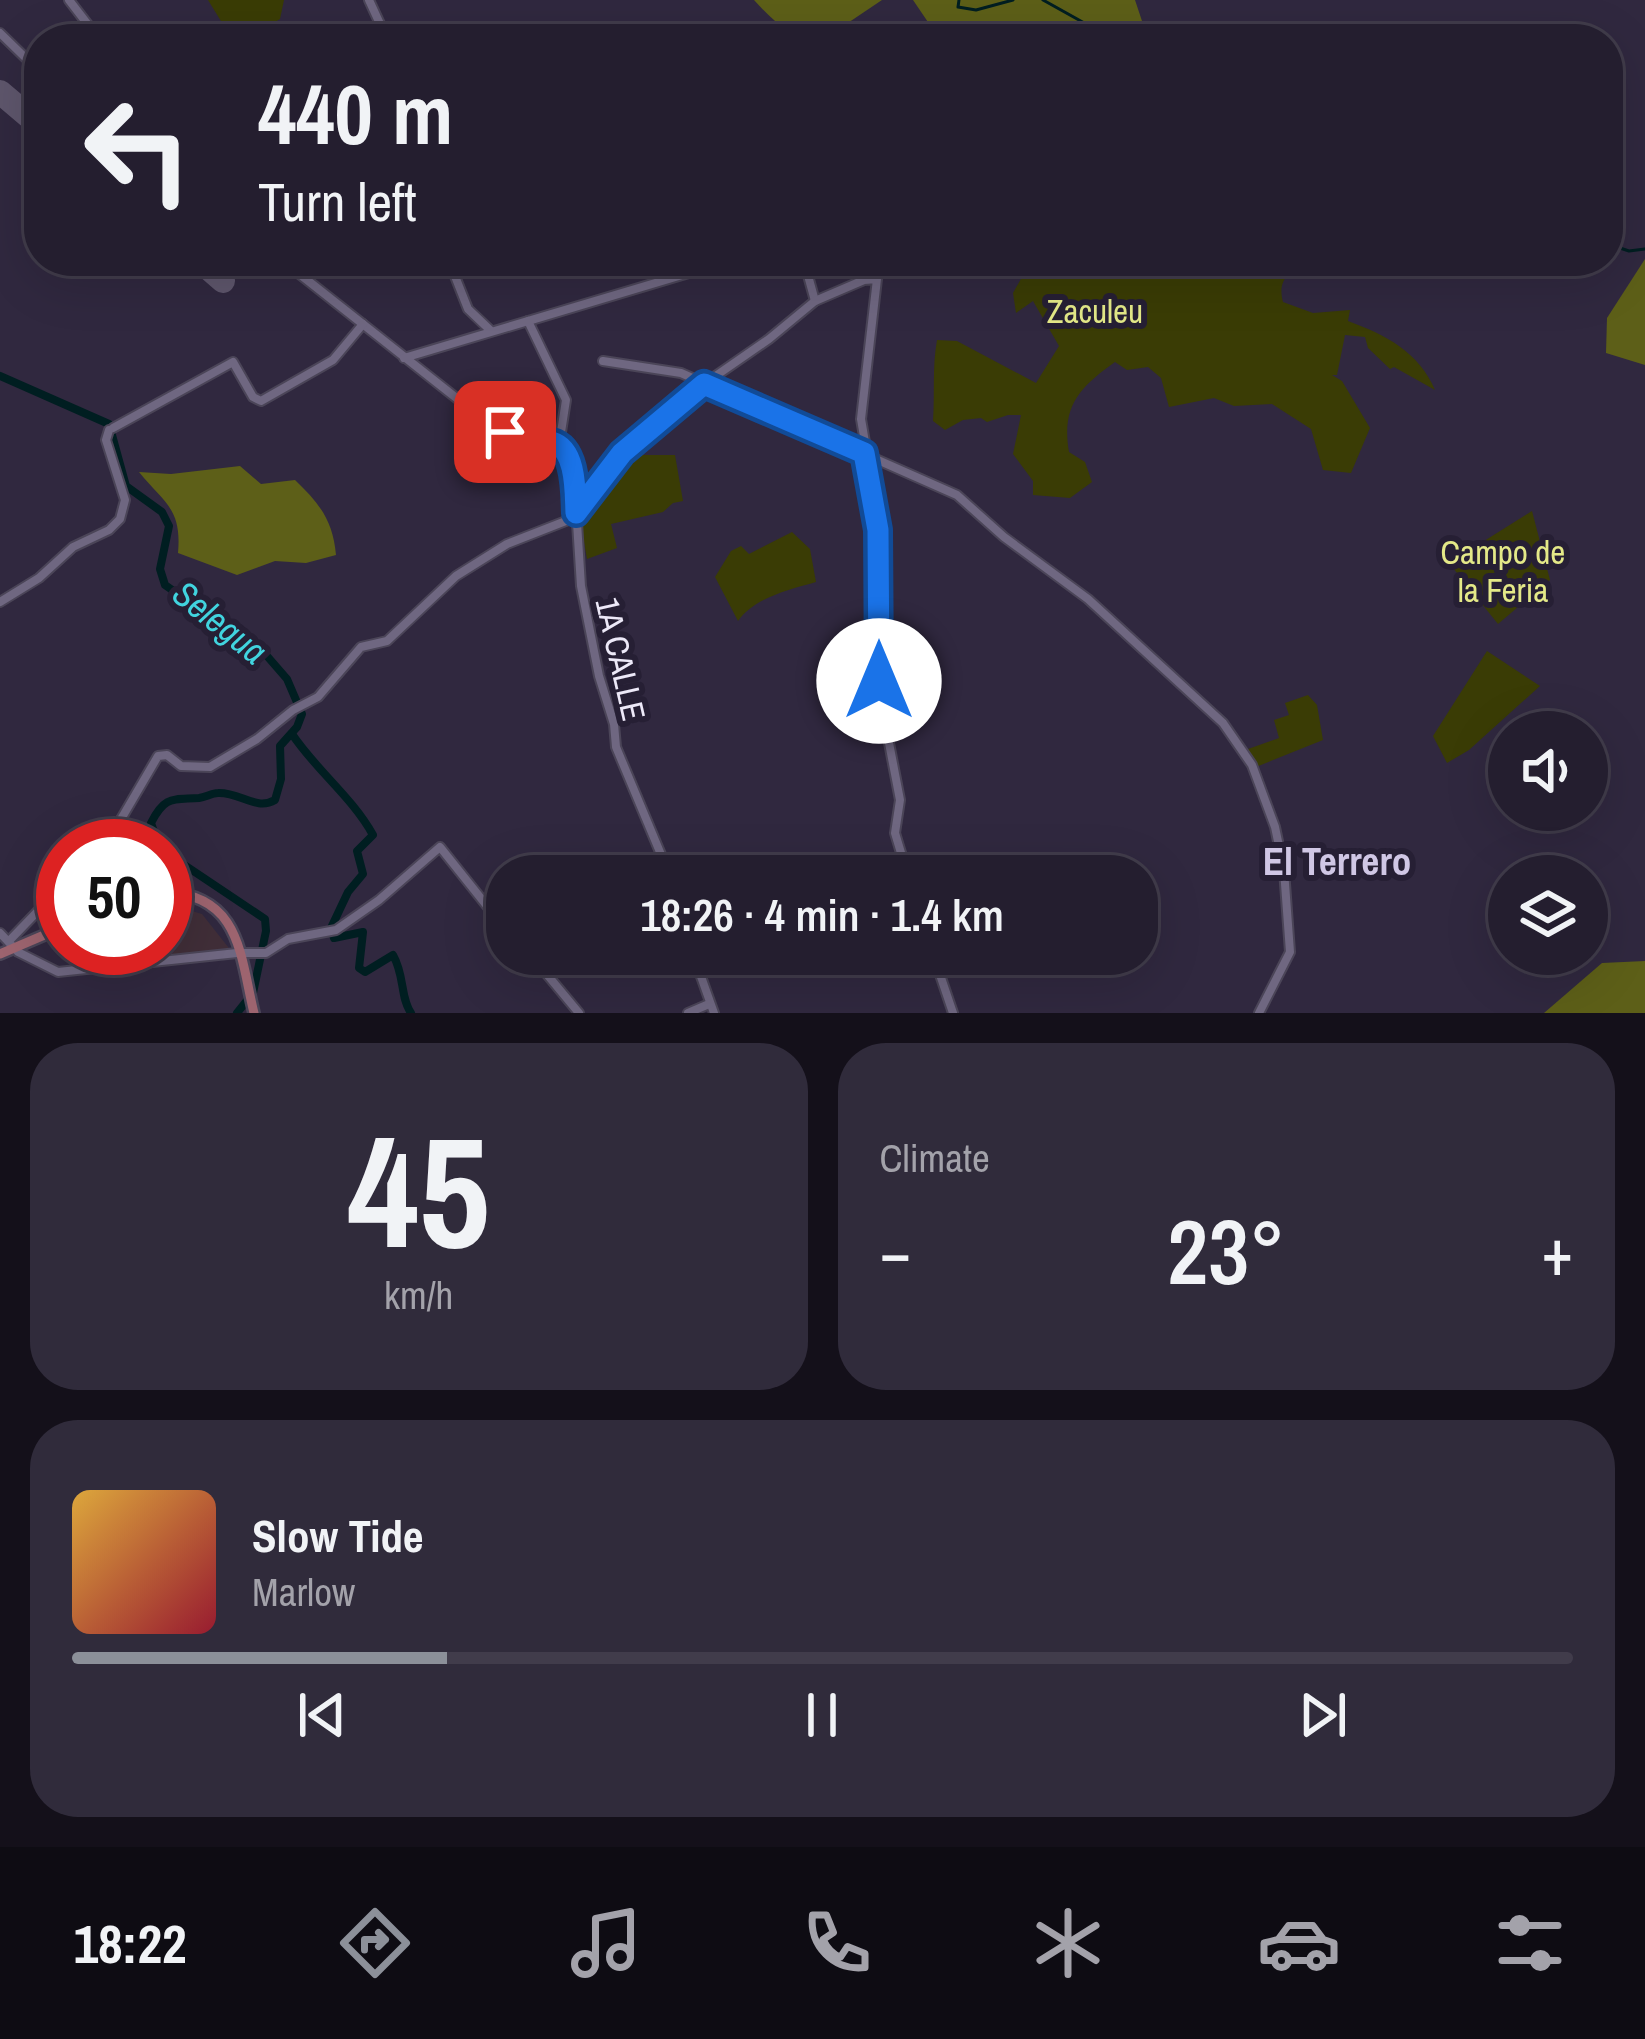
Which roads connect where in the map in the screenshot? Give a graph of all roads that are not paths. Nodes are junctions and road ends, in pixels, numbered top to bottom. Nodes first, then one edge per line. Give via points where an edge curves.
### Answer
1 (69, 0) edge
2 (87, 24) edge
3 (0, 33) edge
4 (24, 56) edge
5 (302, 276) edge
6 (455, 276) edge
7 (679, 276) edge
8 (808, 276) edge
9 (815, 301) junction
10 (528, 321) junction
11 (363, 325) junction
12 (490, 331) junction
13 (404, 358) junction
14 (603, 361) dead end
15 (704, 384) junction
16 (559, 445) junction
17 (864, 453) junction
18 (576, 515) junction
19 (0, 602) edge
20 (121, 819) edge
21 (661, 855) edge
22 (902, 855) edge
23 (192, 897) edge
24 (486, 905) edge
25 (36, 921) edge
26 (0, 930) edge
27 (36, 940) edge
28 (17, 947) junction
29 (239, 953) junction
30 (0, 957) edge
31 (549, 975) edge
32 (700, 975) edge
33 (940, 975) edge
34 (250, 1004) edge
35 (712, 1008) edge
36 (582, 1013) edge
37 (688, 1013) edge
38 (953, 1013) edge
39 (1259, 1013) edge

1 - 2 street
3 - 4 street
5 - 11 street
6 - 12 street via 468,309
7 - 10 street
8 - 9 street
9 - 15 street
9 - 17 street via 877,279 862,391
10 - 12 street
10 - 16 street, 1A CALLE via 566,400
11 - 13 street
11 - 19 street via 333,360 261,400 233,362 111,429 106,440 125,500 120,519
12 - 13 street
13 - 16 street via 488,423
14 - 15 street via 667,368
15 - 17 street
15 - 18 street via 622,453
16 - 18 street, 1A CALLE via 574,475
17 - 22 street via 878,530 880,696
17 - 39 street via 957,495 1118,624 1234,735 1280,842 1290,937
18 - 20 street via 456,576 389,639 361,647 325,692 257,740 204,769 158,756
18 - 21 street, 1A CALLE via 583,600 616,747
23 - 29 main road via 216,910
24 - 29 street via 440,847 333,931
25 - 28 street
26 - 28 street
27 - 28 main road
28 - 29 street via 46,969 67,972
28 - 30 main road
29 - 34 main road
31 - 36 street
32 - 35 street
33 - 38 street
35 - 37 street

